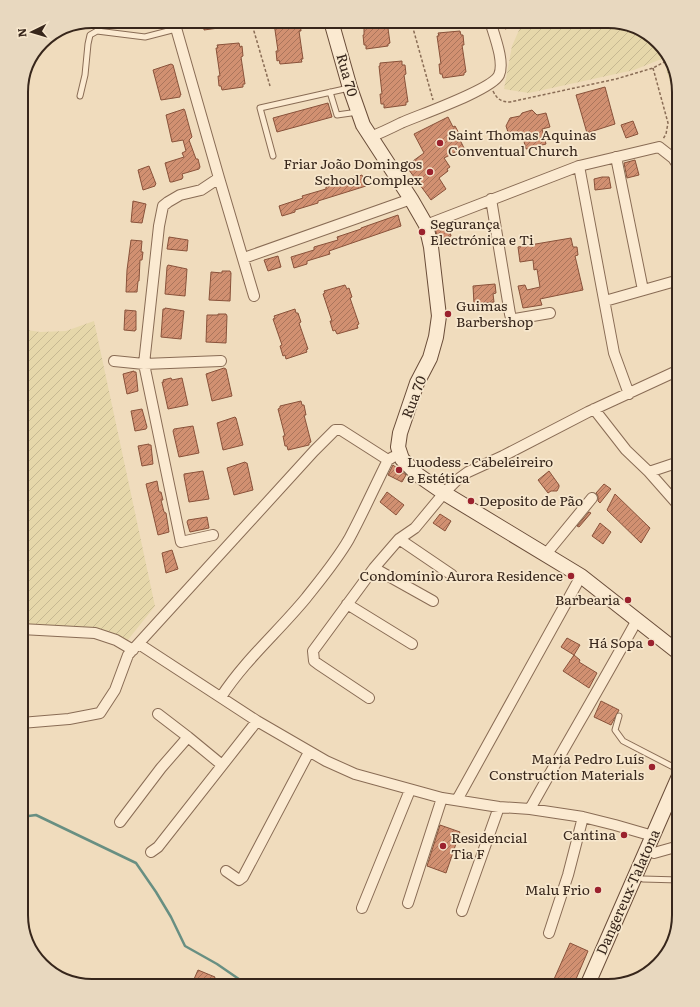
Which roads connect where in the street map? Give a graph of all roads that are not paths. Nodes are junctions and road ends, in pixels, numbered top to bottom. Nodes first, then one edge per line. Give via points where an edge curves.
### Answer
1 (167, 28) edge
2 (176, 28) edge
3 (333, 28) edge
4 (492, 28) edge
5 (350, 88) junction
6 (330, 92) junction
7 (80, 96) dead end
8 (358, 112) junction
9 (370, 137) junction
10 (273, 156) dead end
11 (616, 157) junction
12 (672, 157) edge
13 (579, 166) junction
14 (218, 178) junction
15 (411, 199) junction
16 (491, 199) junction
17 (426, 225) junction
18 (244, 258) junction
19 (672, 282) edge
20 (643, 290) junction
21 (254, 296) dead end
22 (605, 301) junction
23 (550, 313) dead end
24 (221, 360) dead end
25 (114, 361) dead end
26 (144, 364) junction
27 (672, 373) edge
28 (629, 394) junction
29 (594, 409) junction
30 (394, 456) junction
31 (672, 464) edge
32 (649, 472) junction
33 (444, 493) junction
34 (592, 498) dead end
35 (672, 498) edge
36 (213, 535) dead end
37 (399, 539) junction
38 (546, 554) junction
39 (374, 568) junction
40 (452, 575) dead end
41 (581, 576) junction
42 (433, 601) dead end
43 (347, 604) junction
44 (638, 620) junction
45 (28, 629) edge
46 (412, 644) dead end
47 (136, 647) junction
48 (672, 647) edge
49 (221, 698) junction
50 (369, 698) dead end
51 (158, 714) dead end
52 (619, 716) dead end
53 (28, 722) edge
54 (256, 722) junction
55 (188, 736) junction
56 (309, 752) junction
57 (222, 765) junction
58 (672, 766) edge
59 (410, 790) junction
60 (672, 792) edge
61 (442, 798) junction
62 (457, 800) junction
63 (499, 806) junction
64 (530, 809) junction
65 (672, 813) edge
66 (583, 817) junction
67 (120, 822) dead end
68 (653, 836) junction
69 (672, 848) edge
70 (151, 852) dead end
71 (654, 853) junction
72 (226, 871) dead end
73 (643, 879) junction
74 (672, 880) edge
75 (408, 903) dead end
76 (362, 908) dead end
77 (462, 911) dead end
78 (549, 933) dead end
79 (590, 979) edge
80 (598, 979) edge

1 - 7 lane via 144,37 97,31 90,35
2 - 14 street
3 - 5 street, Rua 70
4 - 9 street via 501,60 497,78 466,100 436,109
5 - 6 lane
5 - 8 street, Rua 70
6 - 8 lane via 337,116
6 - 10 lane via 260,108
8 - 9 street, Rua 70
9 - 15 street, Rua 70
11 - 12 street via 659,147
11 - 13 street
11 - 20 street
13 - 16 street
13 - 22 street
14 - 18 street
14 - 26 street via 201,190 173,198 163,206
15 - 17 street, Rua 70
15 - 18 street
16 - 17 street
16 - 23 street via 511,318
17 - 30 street, Rua 70 via 439,316 430,358 417,383
18 - 21 street
19 - 20 street
20 - 22 street
22 - 28 street via 614,353
24 - 26 street
25 - 26 street
26 - 36 street via 181,542
27 - 28 street
28 - 29 street
29 - 32 street via 622,446
29 - 33 street via 468,472
30 - 33 street via 402,459 411,469
30 - 47 street via 341,430 335,430
30 - 49 street via 348,540 325,573 288,619 232,680
31 - 32 street
32 - 35 street
33 - 37 street via 415,528
33 - 38 street
34 - 38 street
37 - 39 street
37 - 40 street
38 - 41 street
39 - 42 street
39 - 43 street
41 - 44 street
41 - 62 street
43 - 46 street
43 - 50 street via 312,657 318,664
44 - 48 street
44 - 64 street
45 - 47 street via 95,633
47 - 49 street
47 - 53 street via 128,655 115,690 100,712 69,719
49 - 54 street
51 - 55 street
52 - 58 lane via 615,730 622,741
54 - 56 street
54 - 57 street
55 - 57 street
55 - 67 street
56 - 59 street via 355,774
56 - 72 street via 243,877 239,880
57 - 70 street via 158,847
59 - 61 street
59 - 76 street
60 - 68 street, Dangereux-Talatona
61 - 62 street
61 - 75 street
62 - 63 street
63 - 64 street
63 - 77 street
64 - 66 street
65 - 71 street, Dangereux-Talatona
66 - 68 street
66 - 78 street
68 - 79 street, Dangereux-Talatona
69 - 71 street
71 - 73 street, Dangereux-Talatona
73 - 74 lane
73 - 80 street, Dangereux-Talatona

